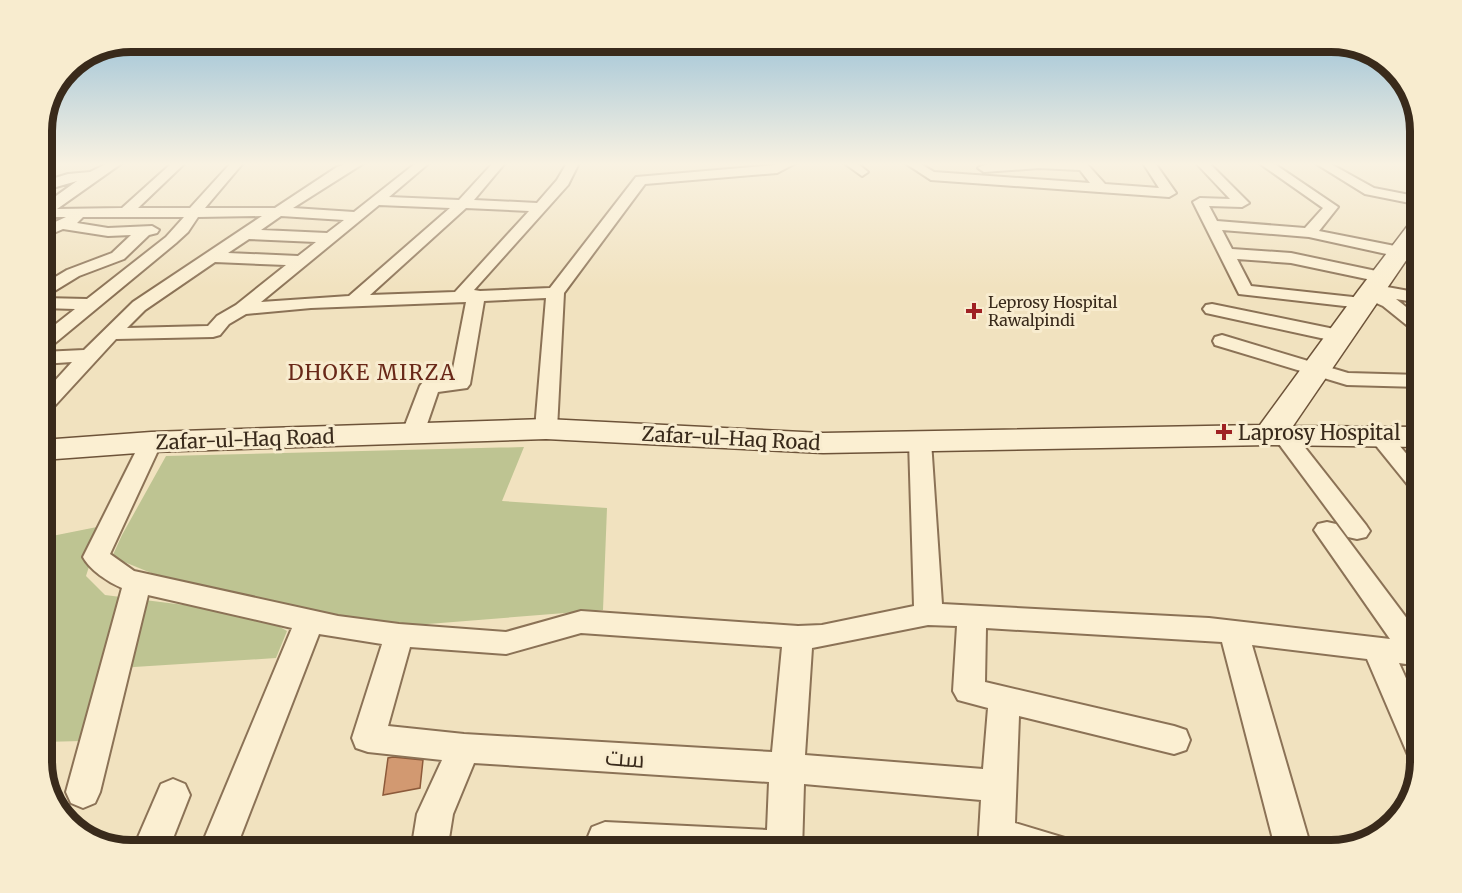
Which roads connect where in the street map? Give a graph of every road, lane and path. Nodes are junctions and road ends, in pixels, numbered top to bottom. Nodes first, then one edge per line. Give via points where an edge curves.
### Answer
1 (97, 205) edge
2 (134, 205) edge
3 (200, 205) edge
4 (289, 205) edge
5 (371, 205) edge
6 (462, 205) edge
7 (480, 205) edge
8 (542, 205) edge
9 (621, 205) edge
10 (1201, 205) edge
11 (1328, 205) edge
12 (540, 207) junction
13 (127, 211) junction
14 (278, 212) junction
15 (53, 213) edge
16 (193, 213) junction
17 (85, 214) junction
18 (357, 216) junction
19 (63, 225) junction
20 (1211, 225) junction
21 (53, 229) edge
22 (183, 229) junction
23 (145, 231) junction
24 (1309, 233) junction
25 (246, 234) junction
26 (330, 238) junction
27 (1409, 242) edge
28 (1225, 253) junction
29 (211, 257) junction
30 (302, 261) junction
31 (1386, 275) edge
32 (53, 286) edge
33 (1409, 291) edge
34 (555, 293) junction
35 (469, 295) junction
36 (354, 300) junction
37 (53, 303) edge
38 (89, 304) junction
39 (242, 309) junction
40 (1212, 309) dead end
41 (1409, 318) edge
42 (110, 334) junction
43 (53, 335) edge
44 (1339, 336) junction
45 (1222, 341) dead end
46 (89, 355) junction
47 (53, 357) edge
48 (1316, 369) junction
49 (1409, 381) edge
50 (53, 396) edge
51 (546, 429) junction
52 (413, 433) junction
53 (1277, 436) junction
54 (1380, 437) junction
55 (1409, 437) edge
56 (920, 441) junction
57 (152, 442) junction
58 (53, 449) edge
59 (1410, 472) edge
60 (1327, 530) dead end
61 (1358, 531) dead end
62 (137, 583) junction
63 (928, 614) junction
64 (972, 615) junction
65 (309, 621) junction
66 (1234, 632) junction
67 (399, 635) junction
68 (798, 637) junction
69 (1410, 642) edge
70 (1377, 648) junction
71 (1410, 653) edge
72 (1004, 699) junction
73 (1410, 722) edge
74 (1174, 740) dead end
75 (464, 747) junction
76 (787, 768) junction
77 (999, 786) junction
78 (82, 792) dead end
79 (173, 795) dead end
80 (605, 839) dead end
81 (155, 840) edge
82 (221, 840) edge
83 (431, 840) edge
84 (623, 840) edge
85 (784, 840) edge
86 (997, 840) edge
87 (1291, 840) edge

1 - 17 street
2 - 13 street
3 - 16 street
4 - 14 street
5 - 18 street
6 - 36 street
7 - 12 street
8 - 12 street
9 - 34 street
10 - 20 street
11 - 24 street via 1331,207
12 - 35 street
13 - 16 street
13 - 17 street
14 - 16 street
14 - 18 street
14 - 25 street
15 - 17 street
16 - 22 street
17 - 19 street
18 - 26 street
19 - 21 street
19 - 23 street via 108,232
20 - 24 street
20 - 28 street
22 - 23 street
22 - 38 street
23 - 32 street via 118,256 73,273
24 - 31 street
25 - 26 street
25 - 29 street
26 - 30 street
27 - 31 street
28 - 31 street via 1291,258
28 - 31 street via 1245,290
29 - 30 street
29 - 42 street via 139,306
30 - 39 street
31 - 33 street
31 - 41 street via 1389,302
31 - 44 street
34 - 35 street
34 - 51 street
35 - 36 street
35 - 52 street via 460,384 430,386
36 - 39 street
37 - 38 street
38 - 43 street
39 - 42 street via 211,332
40 - 44 street
42 - 46 street
44 - 48 street
45 - 48 street
46 - 47 street
46 - 50 street
48 - 49 street via 1347,379
48 - 53 street
51 - 52 street, Zafar-ul-Haq Road
51 - 56 street, Zafar-ul-Haq Road via 823,443
52 - 57 street, Zafar-ul-Haq Road
53 - 54 street, Zafar-ul-Haq Road
53 - 56 street, Zafar-ul-Haq Road
53 - 61 street
54 - 55 street, Zafar-ul-Haq Road
54 - 59 street
56 - 63 street
57 - 58 street, Zafar-ul-Haq Road
57 - 62 street via 96,557
60 - 69 street
62 - 65 street
62 - 78 street
63 - 64 street
63 - 68 street via 822,636
64 - 66 street
64 - 72 street via 969,691
65 - 67 street
65 - 82 street
66 - 70 street
66 - 87 street
67 - 68 street via 506,643 581,622
67 - 75 street, ست via 368,738
68 - 76 street
70 - 71 street
70 - 73 street
72 - 74 street
72 - 77 street
75 - 76 street, ست
75 - 83 street via 435,814
76 - 77 street, ست
76 - 85 street
77 - 86 street
79 - 81 street
80 - 84 street

